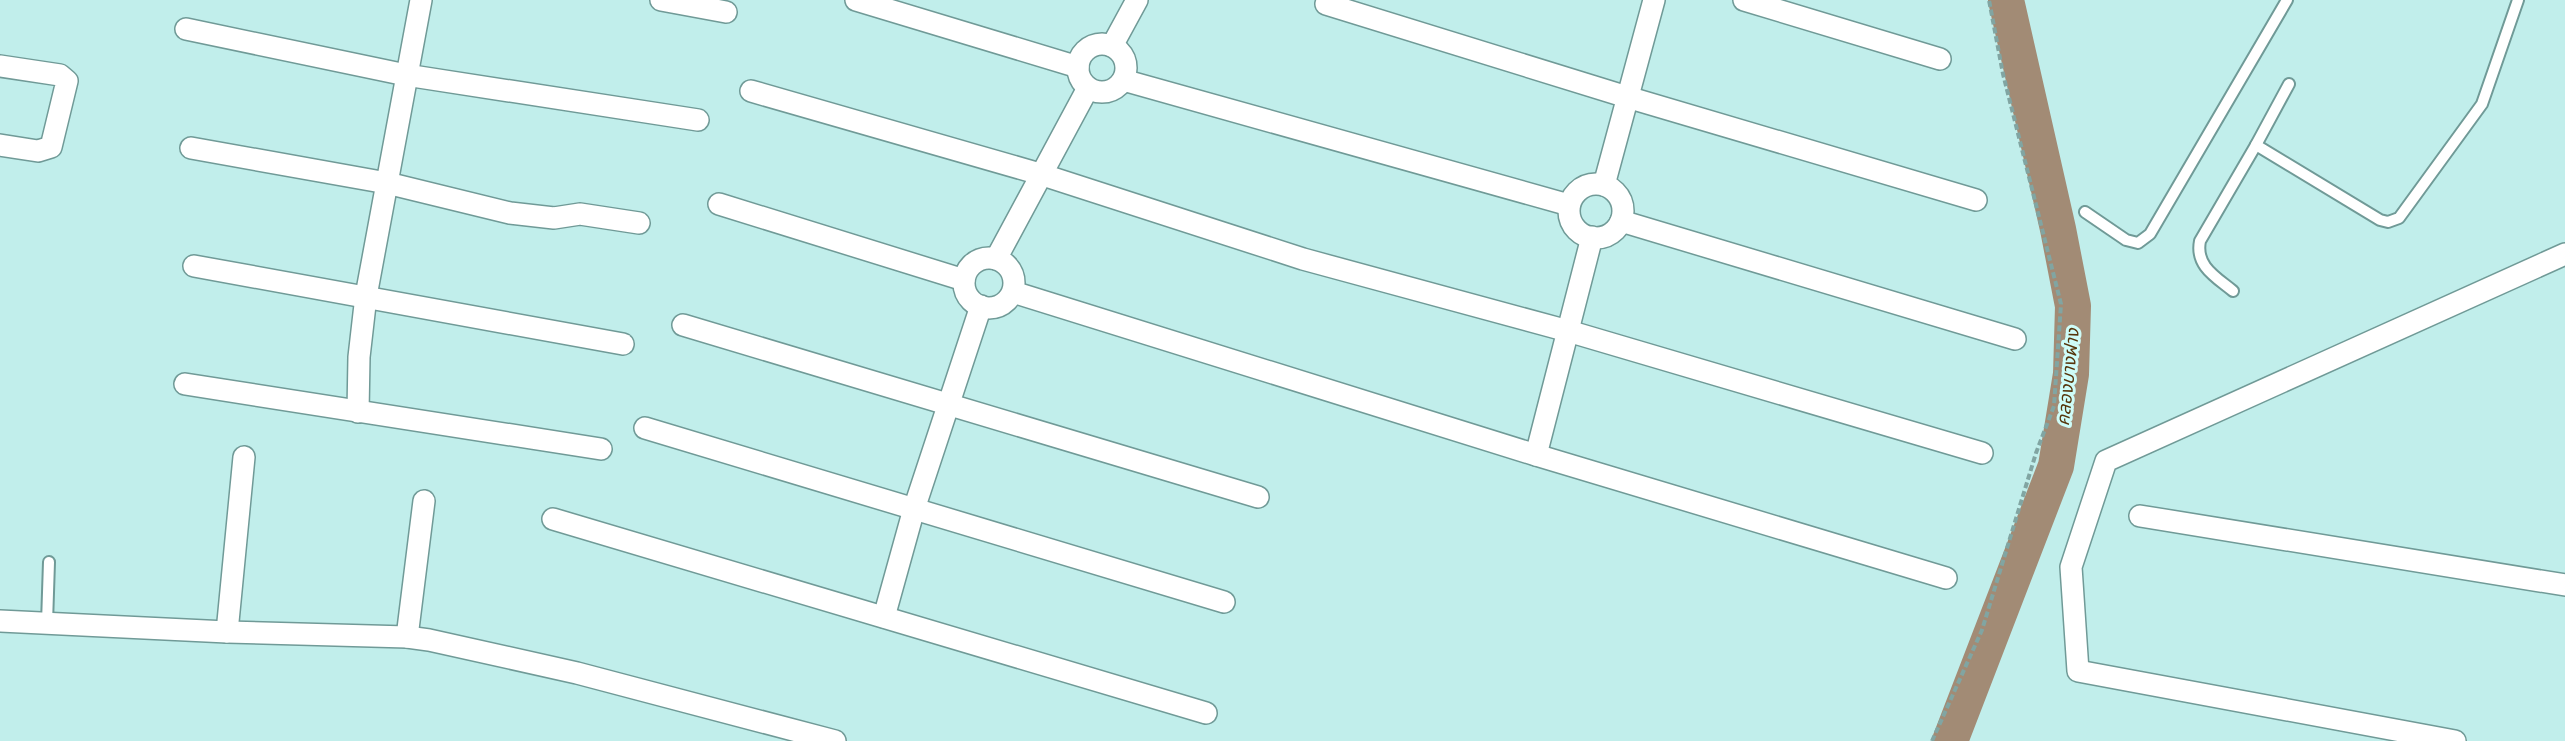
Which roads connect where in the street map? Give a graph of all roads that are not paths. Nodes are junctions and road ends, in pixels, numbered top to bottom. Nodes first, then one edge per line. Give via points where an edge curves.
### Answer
1 (421, 0) edge
2 (661, 0) edge
3 (856, 0) edge
4 (1137, 0) edge
5 (1654, 0) edge
6 (1744, 0) edge
7 (2287, 0) edge
8 (2518, 0) edge
9 (1326, 4) dead end
10 (726, 12) dead end
11 (186, 29) dead end
12 (1112, 46) junction
13 (1940, 59) dead end
14 (0, 66) edge
15 (1078, 68) junction
16 (406, 75) junction
17 (1123, 80) junction
18 (2289, 84) dead end
19 (1088, 88) junction
20 (751, 91) dead end
21 (1627, 97) junction
22 (698, 120) dead end
23 (0, 145) edge
24 (2256, 145) junction
25 (191, 148) dead end
26 (1040, 174) junction
27 (387, 183) junction
28 (1604, 185) junction
29 (1976, 200) dead end
30 (719, 204) dead end
31 (1569, 206) junction
32 (2085, 212) dead end
33 (1621, 221) junction
34 (639, 223) dead end
35 (1592, 237) junction
36 (2565, 254) edge
37 (996, 259) junction
38 (194, 266) dead end
39 (964, 280) junction
40 (2233, 291) dead end
41 (1013, 292) junction
42 (366, 296) junction
43 (981, 306) junction
44 (682, 325) dead end
45 (1568, 331) junction
46 (2015, 339) dead end
47 (623, 344) dead end
48 (185, 384) dead end
49 (947, 404) junction
50 (358, 412) junction
51 (645, 428) dead end
52 (601, 449) dead end
53 (1982, 453) dead end
54 (1536, 455) junction
55 (244, 457) dead end
56 (1258, 497) dead end
57 (424, 501) dead end
58 (914, 508) junction
59 (2140, 516) dead end
60 (553, 519) dead end
61 (50, 562) dead end
62 (1946, 578) dead end
63 (2565, 585) edge
64 (1224, 602) dead end
65 (884, 617) junction
66 (0, 621) edge
67 (47, 623) junction
68 (227, 632) junction
69 (407, 637) junction
70 (1206, 713) dead end
71 (836, 741) edge
72 (2455, 741) edge

1 - 16 street
2 - 10 street
3 - 15 street
4 - 12 street
5 - 21 street
6 - 13 street
7 - 32 lane via 2150,234 2138,243 2126,240
8 - 24 lane via 2482,104 2399,218 2380,220
9 - 21 street
11 - 16 street
12 - 15 street via 1089,47
12 - 17 street via 1126,64
14 - 23 street via 60,75 67,81 51,147 38,151
15 - 19 street
16 - 22 street
16 - 27 street
17 - 19 street via 1111,90
17 - 31 street
18 - 24 lane
19 - 26 street
20 - 26 street
21 - 28 street
21 - 29 street
24 - 40 lane via 2200,242 2198,253 2202,264
25 - 27 street
26 - 37 street
26 - 45 street via 1303,259
27 - 34 street via 510,213 554,218 580,214
27 - 42 street
28 - 31 street via 1578,190
28 - 33 street via 1612,189 1622,204
30 - 39 street
31 - 35 street via 1576,230
33 - 35 street via 1609,234
33 - 46 street
35 - 45 street
36 - 72 street via 2106,461 2071,567 2078,671
37 - 39 street via 987,258 972,265
37 - 41 street via 1013,274
38 - 42 street
39 - 43 street via 968,296
41 - 43 street via 1004,303
41 - 54 street
42 - 47 street
42 - 50 street via 358,357
43 - 49 street
44 - 49 street
45 - 53 street
45 - 54 street
48 - 50 street
49 - 56 street
49 - 58 street
50 - 52 street
51 - 58 street
54 - 62 street
55 - 68 street
57 - 69 street
58 - 64 street
58 - 65 street
59 - 63 street
60 - 65 street
61 - 67 lane
65 - 70 street
66 - 67 street
67 - 68 street
68 - 69 street
69 - 71 street via 577,673

